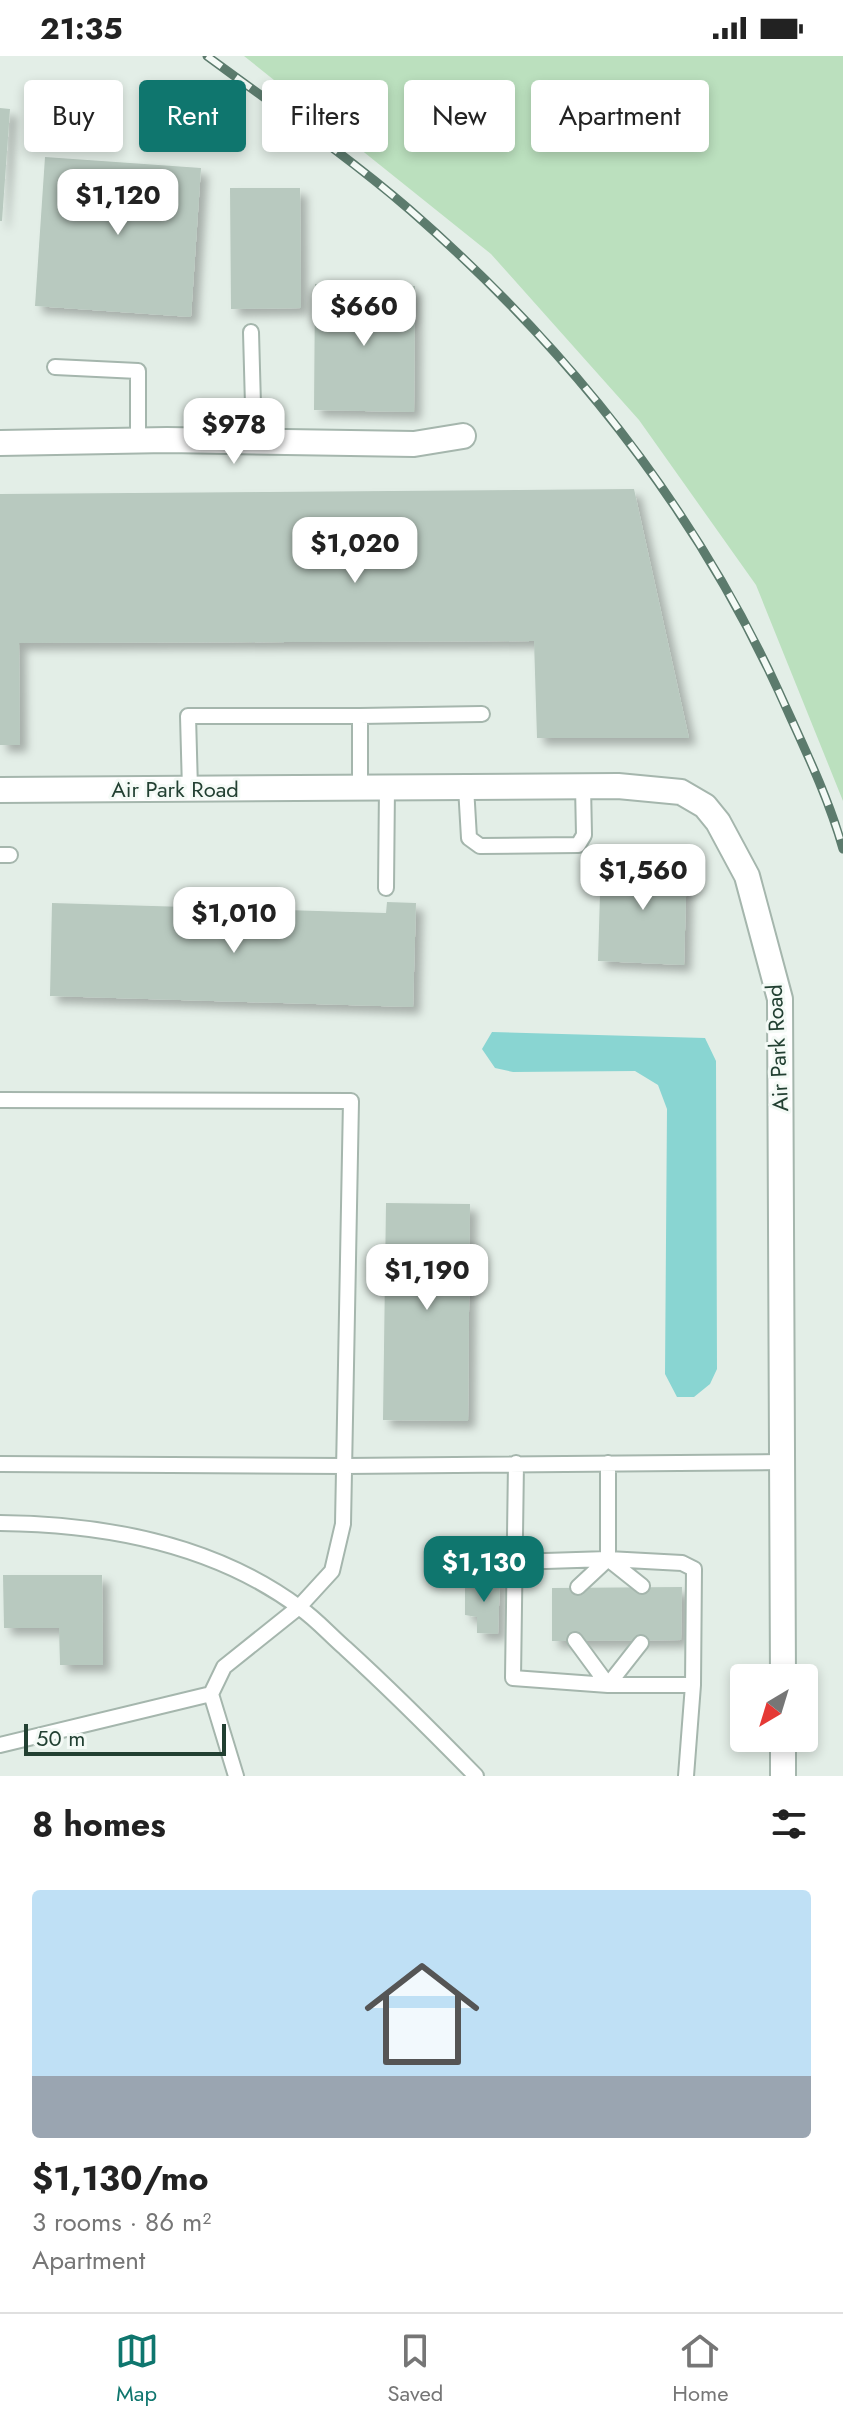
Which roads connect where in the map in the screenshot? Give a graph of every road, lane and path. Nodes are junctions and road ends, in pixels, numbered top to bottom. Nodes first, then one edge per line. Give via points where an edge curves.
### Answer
1 (251, 332) dead end
2 (55, 367) dead end
3 (463, 436) dead end
4 (138, 441) junction
5 (254, 442) junction
6 (0, 443) edge
7 (482, 714) dead end
8 (360, 716) junction
9 (583, 786) junction
10 (387, 787) junction
11 (466, 787) junction
12 (360, 788) junction
13 (190, 789) junction
14 (0, 790) edge
15 (386, 888) dead end
16 (0, 1100) edge
17 (783, 1462) junction
18 (516, 1463) junction
19 (608, 1463) junction
20 (0, 1464) edge
21 (345, 1466) junction
22 (0, 1523) edge
23 (608, 1559) junction
24 (514, 1562) junction
25 (642, 1586) dead end
26 (578, 1587) dead end
27 (299, 1607) junction
28 (575, 1640) dead end
29 (641, 1643) dead end
30 (783, 1664) edge
31 (608, 1685) junction
32 (693, 1685) junction
33 (211, 1694) junction
34 (0, 1745) edge
35 (783, 1752) edge
36 (236, 1776) edge
37 (476, 1776) edge
38 (686, 1776) edge
39 (783, 1776) edge

1 - 5 lane
2 - 4 lane via 138,371
3 - 5 street via 414,444
4 - 5 street
4 - 6 street
7 - 8 lane
8 - 12 lane
8 - 13 lane via 188,716
9 - 11 street, Air Park Road
9 - 11 lane via 584,835 578,845 480,846 469,838
9 - 17 street, Air Park Road via 681,792 705,806 747,876 763,929 780,999
10 - 11 street, Air Park Road
10 - 12 street, Air Park Road
10 - 15 lane
12 - 13 street, Air Park Road
13 - 14 street, Air Park Road
16 - 21 lane via 351,1101
17 - 19 lane
17 - 30 street, Air Park Road
18 - 19 lane
18 - 21 lane
18 - 24 lane
19 - 23 lane
20 - 21 lane
21 - 27 lane via 343,1524 332,1571
22 - 27 lane via 47,1523 152,1538 228,1567
23 - 24 lane
23 - 25 lane
23 - 26 lane
23 - 32 lane via 682,1563 694,1569
24 - 31 lane via 513,1678
27 - 33 lane via 224,1667
27 - 37 lane
28 - 31 lane
29 - 31 lane
31 - 32 lane
32 - 38 lane
33 - 34 lane
33 - 36 lane
35 - 39 street

